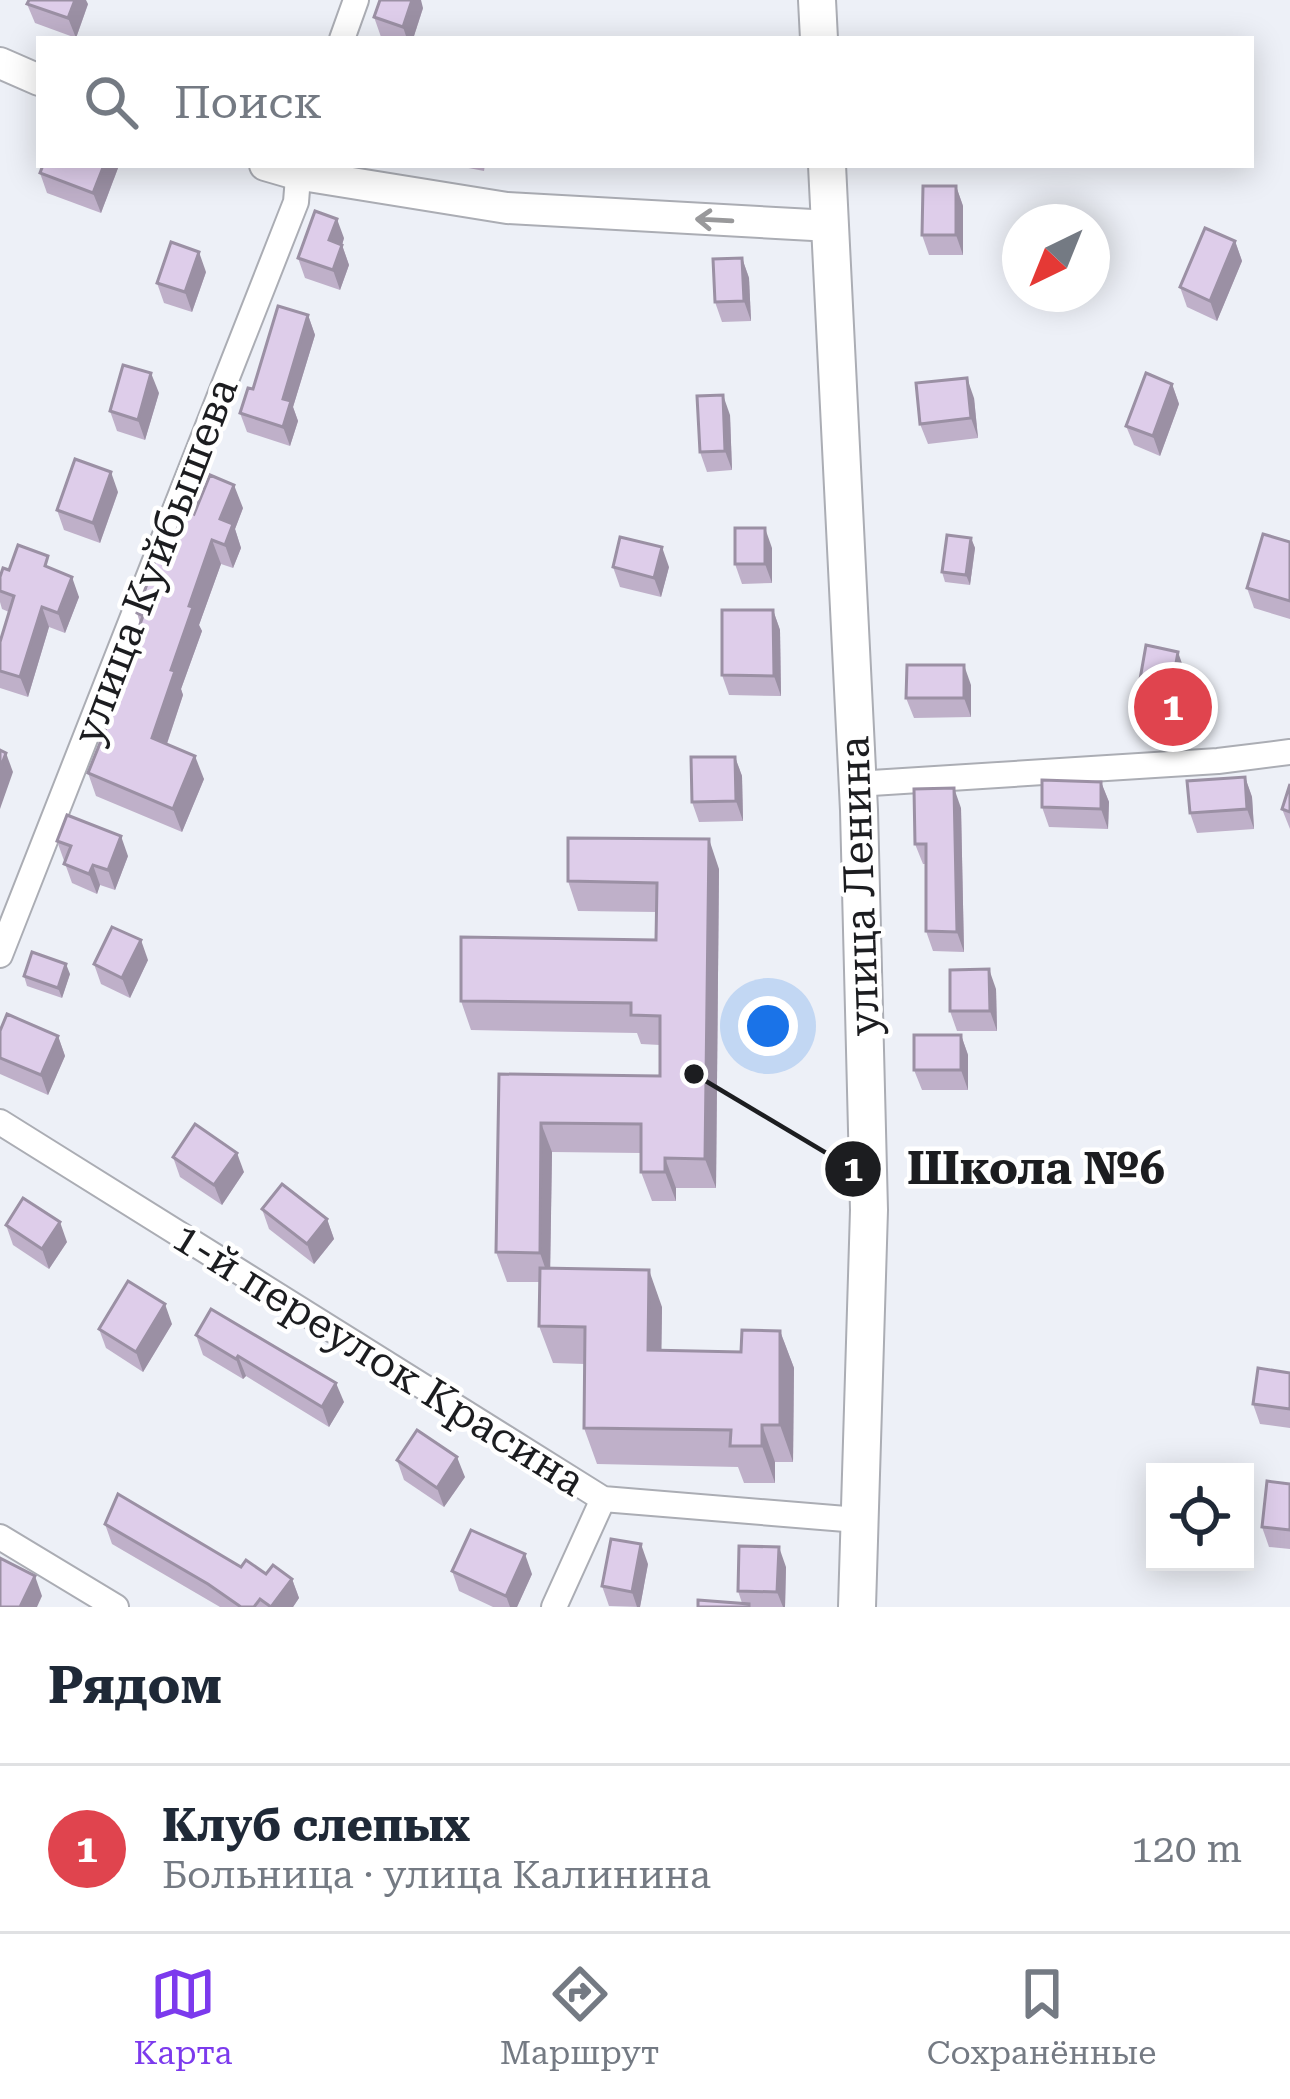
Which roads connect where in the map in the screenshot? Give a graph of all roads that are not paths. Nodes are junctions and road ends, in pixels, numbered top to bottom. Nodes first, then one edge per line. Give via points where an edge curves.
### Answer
1 (356, 0) edge
2 (817, 0) edge
3 (343, 36) edge
4 (820, 36) edge
5 (0, 63) edge
6 (36, 79) edge
7 (827, 168) edge
8 (297, 170) edge
9 (831, 226) junction
10 (1290, 752) edge
11 (856, 784) junction
12 (0, 955) edge
13 (0, 1122) edge
14 (604, 1499) junction
15 (858, 1520) junction
16 (0, 1538) edge
17 (116, 1607) edge
18 (554, 1607) edge
19 (857, 1607) edge

1 - 3 street
2 - 4 main road
5 - 6 street
7 - 9 main road, улица Ленина
9 -> 8 street via 506,208
8 - 12 street, улица Куйбышева via 296,202
9 - 11 main road, улица Ленина
10 - 11 street
11 - 15 main road, улица Ленина via 869,1210
13 - 14 street, 1-й переулок Красина
14 - 15 street, 1-й переулок Красина
14 - 18 street
15 - 19 main road, улица Ленина
16 - 17 street

